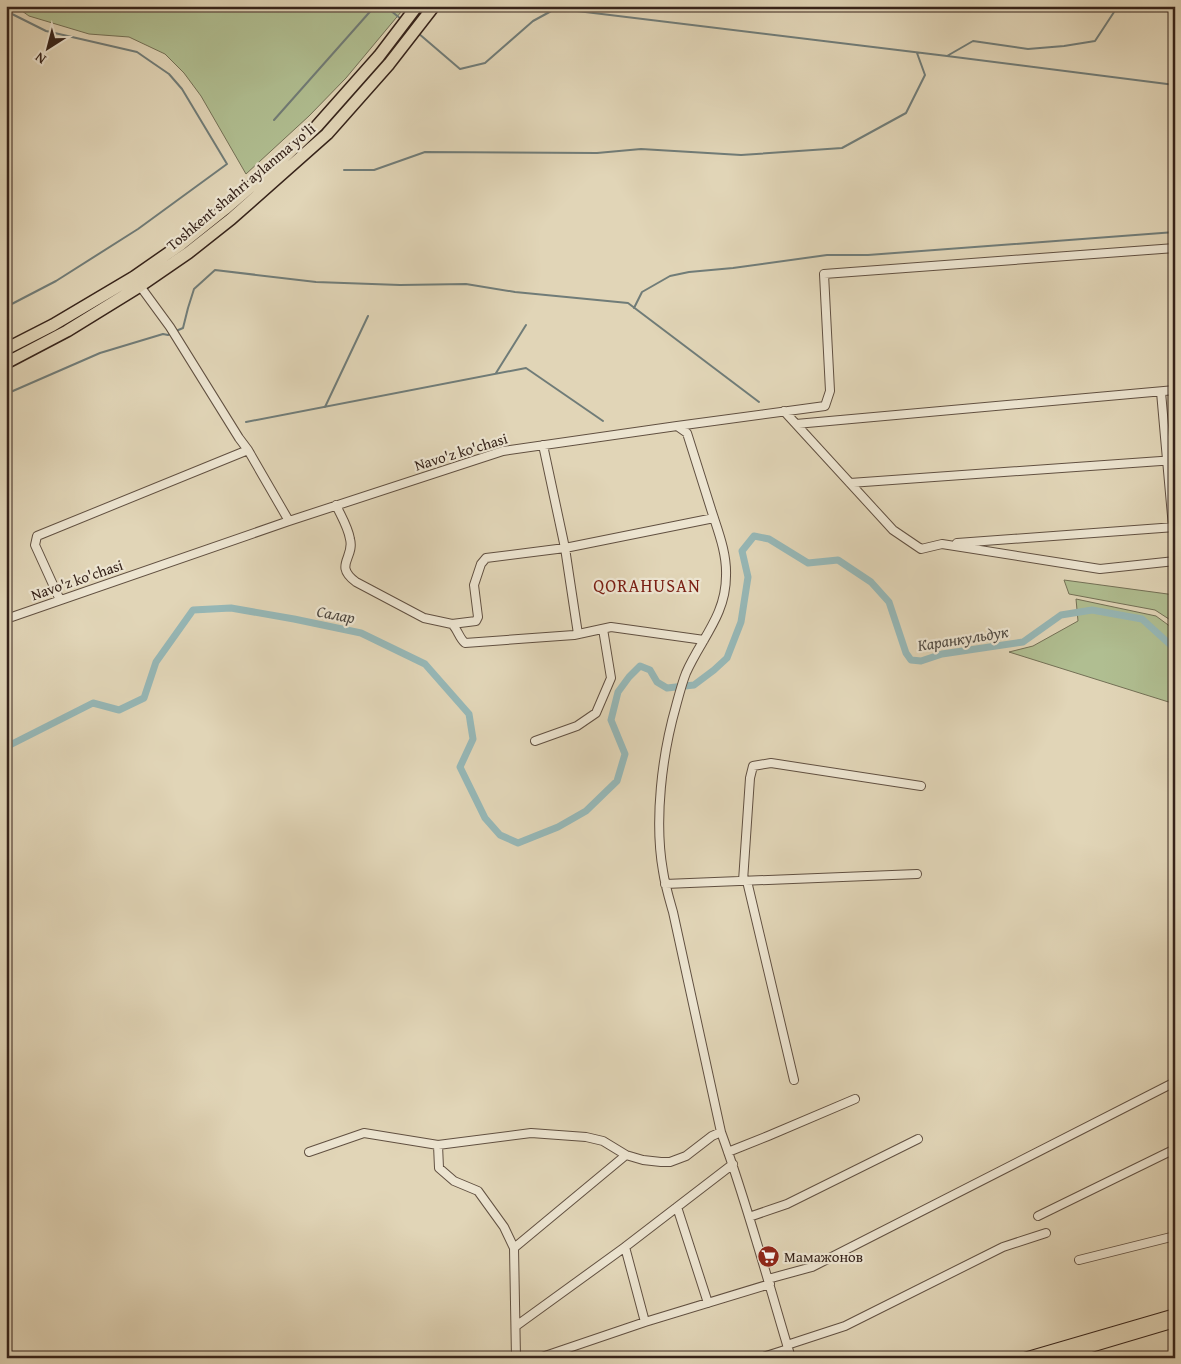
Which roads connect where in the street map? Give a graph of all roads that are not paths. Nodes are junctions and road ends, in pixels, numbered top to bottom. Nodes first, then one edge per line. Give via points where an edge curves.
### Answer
1 (417, 6) edge
2 (434, 6) edge
3 (1175, 248) edge
4 (140, 286) junction
5 (6, 349) edge
6 (6, 363) edge
7 (1175, 390) edge
8 (1161, 392) junction
9 (784, 411) junction
10 (695, 423) junction
11 (796, 424) junction
12 (677, 426) junction
13 (687, 433) junction
14 (543, 445) junction
15 (248, 450) junction
16 (1171, 460) edge
17 (850, 483) junction
18 (336, 505) junction
19 (714, 518) junction
20 (290, 520) junction
21 (1174, 527) edge
22 (942, 544) junction
23 (565, 548) junction
24 (1175, 560) edge
25 (60, 600) junction
26 (6, 618) edge
27 (452, 624) junction
28 (603, 629) junction
29 (578, 634) junction
30 (704, 640) junction
31 (535, 741) dead end
32 (921, 786) dead end
33 (917, 874) dead end
34 (745, 881) junction
35 (665, 884) junction
36 (794, 1080) dead end
37 (1175, 1082) edge
38 (855, 1099) dead end
39 (720, 1132) junction
40 (918, 1139) dead end
41 (438, 1145) junction
42 (1175, 1149) edge
43 (309, 1152) dead end
44 (728, 1152) junction
45 (626, 1155) junction
46 (733, 1164) junction
47 (677, 1207) junction
48 (1038, 1216) dead end
49 (749, 1217) junction
50 (1046, 1233) dead end
51 (1175, 1236) edge
52 (625, 1247) junction
53 (514, 1248) junction
54 (1079, 1260) dead end
55 (769, 1282) junction
56 (708, 1303) junction
57 (1175, 1314) edge
58 (645, 1322) junction
59 (1175, 1322) edge
60 (516, 1326) junction
61 (787, 1347) junction
62 (516, 1358) edge
63 (538, 1358) edge
64 (760, 1358) edge
65 (791, 1358) edge
66 (1024, 1358) edge
67 (1054, 1358) edge

1 - 5 highway, Toshkent shahri aylanma yoʻli via 318,126 203,227 134,277
2 - 4 highway, Toshkent shahri aylanma yoʻli via 364,94 321,140 188,253
3 - 9 street, Navo'z ko'chasi via 824,274 830,391 825,406
4 - 6 highway, Toshkent shahri aylanma yoʻli via 67,331
4 - 15 street via 170,327
7 - 8 street
8 - 11 street
8 - 16 street
9 - 10 street, Navo'z ko'chasi
9 - 11 street
10 - 12 street, Navo'z ko'chasi
10 - 13 street
11 - 17 street
12 - 13 street
12 - 14 street, Navo'z ko'chasi
13 - 19 street
14 - 18 street, Navo'z ko'chasi via 503,451
14 - 23 street
15 - 20 street
15 - 25 street via 37,536 36,546
16 - 17 street
16 - 21 street
17 - 22 street via 893,530 921,548
18 - 20 street, Navo'z ko'chasi
18 - 27 street via 350,538 345,571 348,576 424,618
19 - 23 street
19 - 30 street via 721,539 726,577 721,609
20 - 25 street, Navo'z ko'chasi
21 - 22 street
22 - 24 street via 1100,569
23 - 27 street via 486,558 474,585 476,621
23 - 29 street
25 - 26 street, Navo'z ko'chasi
27 - 29 street via 462,640 469,644
28 - 29 street
28 - 30 street via 610,627
28 - 31 street via 611,678 596,713 577,726
30 - 35 street via 686,674 665,750 659,834
32 - 34 street via 771,763 753,766
33 - 34 street
34 - 35 street
34 - 36 street
35 - 39 street
37 - 55 street via 812,1267
38 - 44 street
39 - 44 street
39 - 45 street via 686,1156 670,1162
40 - 49 street via 787,1204
41 - 43 street via 364,1133
41 - 45 street via 532,1133 595,1139
41 - 53 street via 438,1168 454,1181 478,1191 504,1226
42 - 48 street
44 - 46 street
45 - 53 street
46 - 47 street
46 - 49 street
47 - 52 street
47 - 56 street
49 - 55 street
50 - 61 street via 1003,1247 845,1326
51 - 54 street
52 - 58 street
52 - 60 street
53 - 60 street
55 - 56 street
55 - 61 street
56 - 58 street
57 - 66 main road
58 - 63 street
59 - 67 main road
60 - 62 street
61 - 64 street
61 - 65 street

